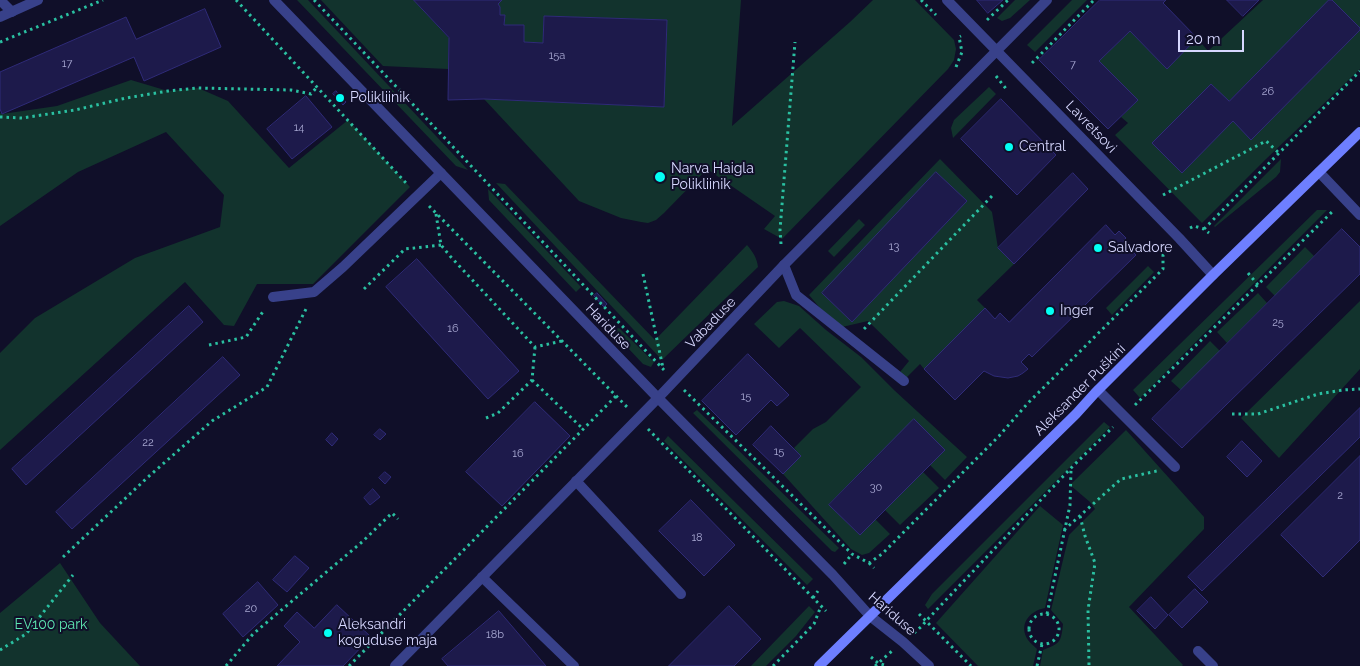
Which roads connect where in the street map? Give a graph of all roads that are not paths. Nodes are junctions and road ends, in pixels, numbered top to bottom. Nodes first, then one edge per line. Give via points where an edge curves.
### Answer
1 (0, 0) edge
2 (38, 0) edge
3 (274, 0) edge
4 (948, 0) edge
5 (1047, 0) edge
6 (12, 12) junction
7 (0, 17) edge
8 (997, 51) junction
9 (1360, 132) edge
10 (1319, 172) junction
11 (441, 173) junction
12 (1360, 215) edge
13 (784, 265) junction
14 (1213, 276) junction
15 (273, 297) road end
16 (904, 381) dead end
17 (1098, 390) junction
18 (658, 398) junction
19 (1175, 467) road end
20 (576, 481) junction
21 (482, 577) junction
22 (680, 594) dead end
23 (870, 616) junction
24 (1198, 651) dead end
25 (395, 666) edge
26 (574, 666) edge
27 (819, 666) edge
28 (929, 666) edge
29 (1213, 666) edge

1 - 6 street
2 - 6 street
3 - 11 street, Hariduse
4 - 8 street, Lavretsovi
5 - 8 street, Vabaduse
6 - 7 street
8 - 13 street, Vabaduse
8 - 14 street, Lavretsovi
9 - 10 main road, Aleksander Puškini
10 - 12 street
10 - 14 main road, Aleksander Puškini
11 - 15 street via 314,292
11 - 18 street, Hariduse
13 - 16 street via 796,295
13 - 18 street, Vabaduse
14 - 17 main road, Aleksander Puškini
17 - 19 street
17 - 23 main road, Aleksander Puškini
18 - 20 street, Vabaduse
18 - 23 street, Hariduse
20 - 21 street, Vabaduse
20 - 22 street
21 - 25 street, Vabaduse
21 - 26 street
23 - 27 main road, Aleksander Puškini
23 - 28 street, Hariduse
24 - 29 street

